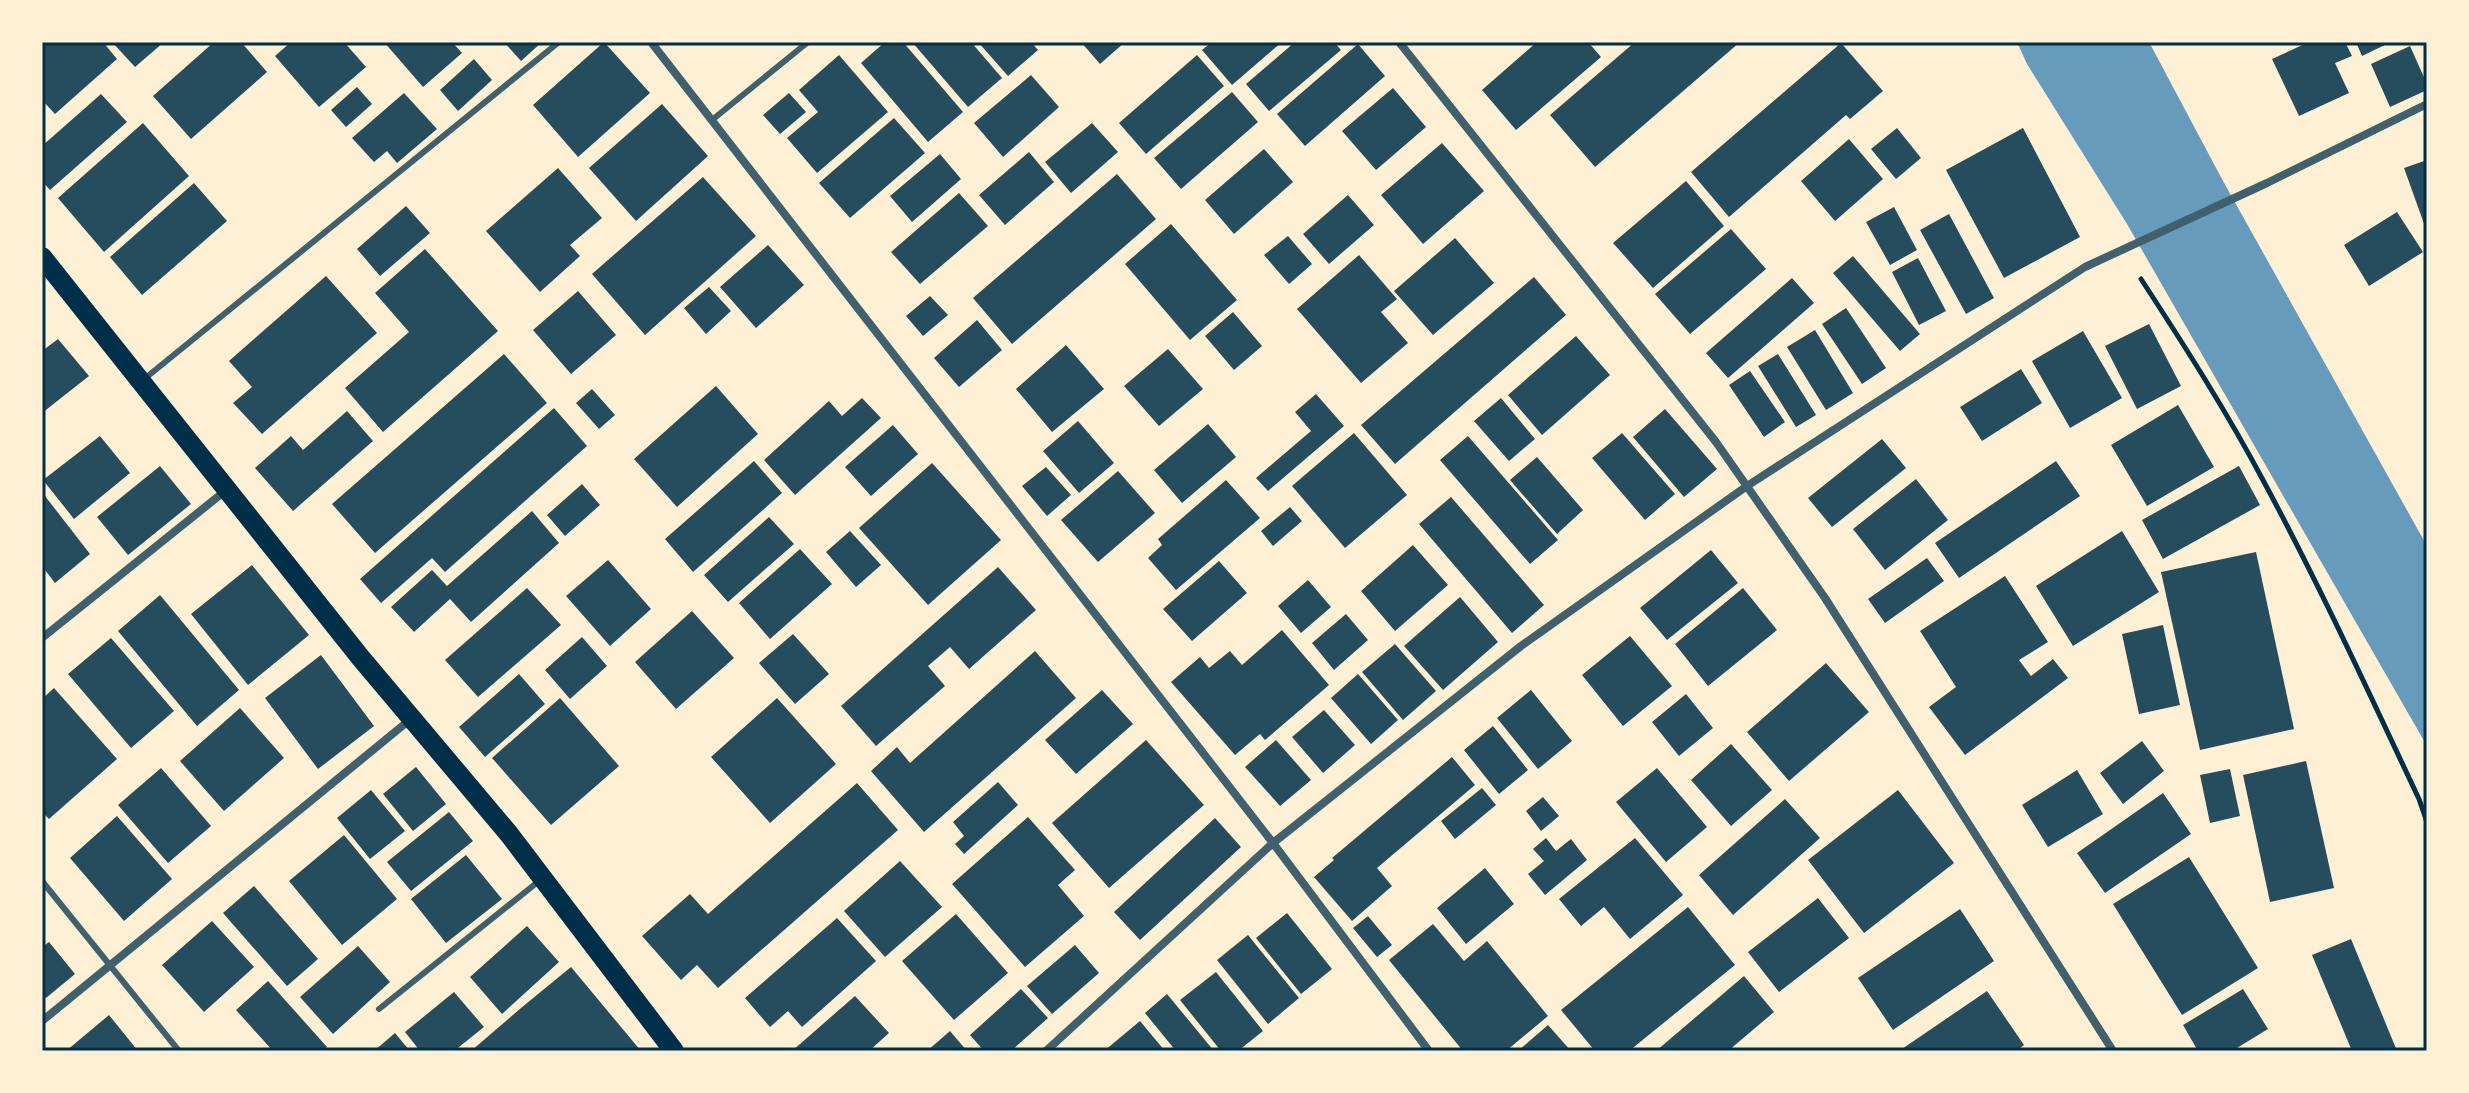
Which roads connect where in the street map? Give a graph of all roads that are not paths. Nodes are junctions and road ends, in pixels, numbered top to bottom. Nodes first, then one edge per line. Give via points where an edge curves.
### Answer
1 (559, 42) edge
2 (651, 42) edge
3 (808, 42) edge
4 (1399, 42) edge
5 (2427, 104) edge
6 (712, 120) junction
7 (42, 257) edge
8 (142, 381) junction
9 (1747, 486) junction
10 (227, 489) junction
11 (42, 638) edge
12 (412, 718) junction
13 (1273, 843) junction
14 (543, 878) junction
15 (42, 881) edge
16 (110, 964) junction
17 (379, 1009) dead end
18 (42, 1021) edge
19 (179, 1051) edge
20 (674, 1051) edge
21 (1046, 1051) edge
22 (1429, 1051) edge
23 (2113, 1051) edge

1 - 8 lane
2 - 6 street
3 - 6 lane
4 - 9 street
5 - 9 street via 2085,267
6 - 13 street
7 - 8 main road
8 - 10 main road
9 - 13 street via 1521,646
9 - 23 street via 1825,598
10 - 11 street
10 - 12 main road
12 - 14 main road
12 - 16 street
13 - 21 street
13 - 22 street
14 - 17 lane
14 - 20 main road
15 - 16 lane
16 - 18 street
16 - 19 lane

